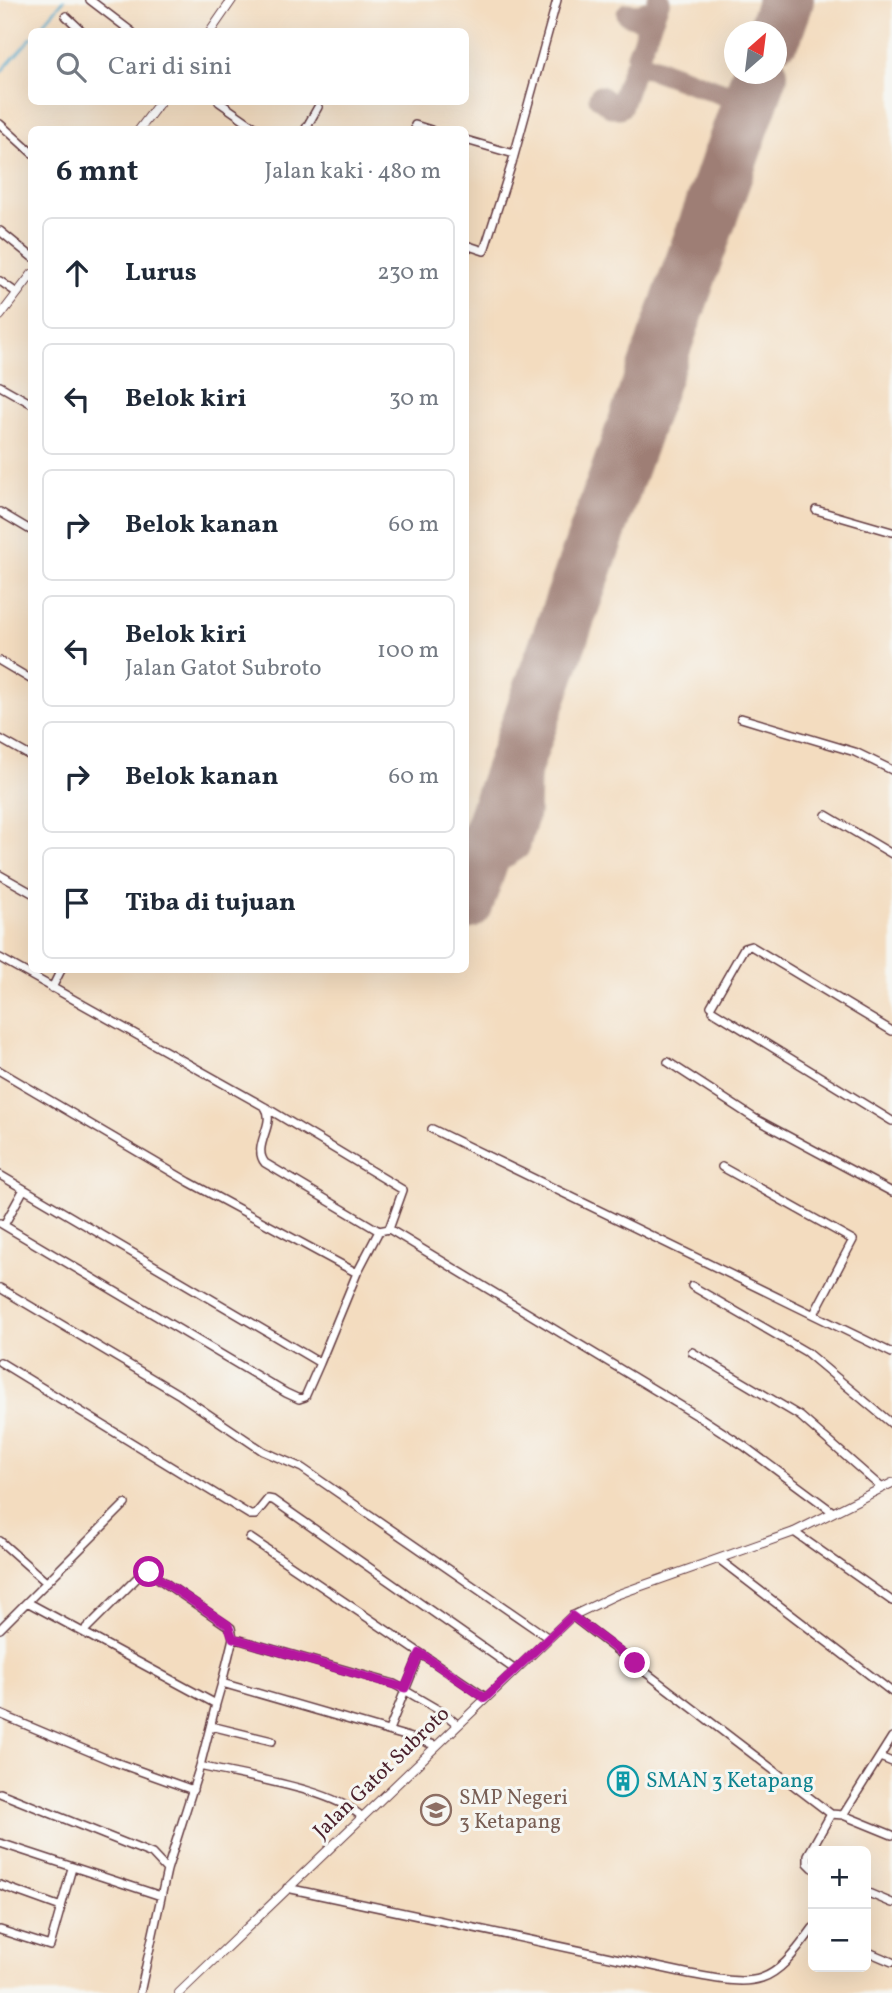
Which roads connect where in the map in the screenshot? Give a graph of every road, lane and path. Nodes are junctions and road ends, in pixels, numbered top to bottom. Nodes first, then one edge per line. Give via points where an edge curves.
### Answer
1 (90, 0) edge
2 (232, 0) edge
3 (557, 0) edge
4 (66, 16) dead end
5 (79, 28) edge
6 (127, 28) edge
7 (213, 28) edge
8 (158, 105) edge
9 (223, 105) edge
10 (318, 107) dead end
11 (0, 124) edge
12 (415, 125) dead end
13 (142, 126) edge
14 (253, 126) edge
15 (307, 126) edge
16 (418, 126) edge
17 (469, 141) edge
18 (28, 149) edge
19 (514, 155) junction
20 (0, 231) edge
21 (469, 246) edge
22 (28, 254) edge
23 (28, 279) edge
24 (0, 281) edge
25 (17, 293) junction
26 (0, 316) edge
27 (0, 386) edge
28 (28, 402) edge
29 (816, 510) dead end
30 (0, 512) edge
31 (28, 529) edge
32 (892, 532) edge
33 (0, 661) edge
34 (28, 678) edge
35 (741, 718) dead end
36 (0, 738) edge
37 (28, 755) edge
38 (892, 770) edge
39 (826, 815) dead end
40 (892, 854) edge
41 (0, 875) edge
42 (28, 890) edge
43 (0, 958) edge
44 (60, 973) edge
45 (52, 988) junction
46 (892, 1031) edge
47 (668, 1062) dead end
48 (0, 1071) edge
49 (265, 1107) junction
50 (892, 1121) edge
51 (432, 1129) dead end
52 (722, 1167) dead end
53 (0, 1175) edge
54 (24, 1189) junction
55 (892, 1192) edge
56 (2, 1224) edge
57 (389, 1229) junction
58 (379, 1231) junction
59 (357, 1273) junction
60 (692, 1286) dead end
61 (0, 1288) edge
62 (814, 1314) junction
63 (692, 1352) dead end
64 (892, 1353) edge
65 (0, 1362) edge
66 (320, 1363) junction
67 (892, 1424) edge
68 (892, 1483) edge
69 (882, 1488) junction
70 (125, 1504) dead end
71 (833, 1512) junction
72 (794, 1532) junction
73 (250, 1538) dead end
74 (0, 1541) edge
75 (720, 1560) junction
76 (46, 1582) junction
77 (892, 1601) edge
78 (27, 1602) junction
79 (572, 1616) junction
80 (0, 1629) edge
81 (83, 1632) junction
82 (547, 1637) junction
83 (233, 1638) junction
84 (420, 1653) junction
85 (514, 1669) junction
86 (222, 1683) junction
87 (405, 1688) junction
88 (892, 1692) edge
89 (485, 1698) junction
90 (216, 1704) junction
91 (0, 1714) edge
92 (457, 1724) junction
93 (211, 1726) junction
94 (389, 1730) junction
95 (892, 1737) edge
96 (272, 1741) dead end
97 (435, 1745) junction
98 (880, 1757) junction
99 (892, 1762) edge
100 (200, 1766) junction
101 (193, 1790) junction
102 (0, 1793) edge
103 (831, 1814) junction
104 (844, 1815) junction
105 (362, 1816) junction
106 (892, 1835) edge
107 (0, 1843) edge
108 (813, 1846) edge
109 (72, 1868) junction
110 (167, 1870) junction
111 (0, 1885) edge
112 (287, 1888) junction
113 (871, 1894) edge
114 (161, 1896) junction
115 (892, 1903) edge
116 (61, 1907) junction
117 (0, 1930) edge
118 (808, 1934) edge
119 (871, 1953) edge
120 (892, 1962) edge
121 (140, 1993) edge
122 (179, 1993) edge

1 - 6 street
2 - 7 street
3 - 19 street
4 - 5 street
8 - 13 street
9 - 14 street
10 - 15 street
11 - 18 street
12 - 16 street
17 - 19 street
19 - 21 street via 484,251
20 - 22 street
23 - 25 street
24 - 25 street
25 - 26 street
27 - 28 street
29 - 32 street
30 - 31 street
33 - 34 street
35 - 38 street via 861,754
36 - 37 street
39 - 40 street
41 - 42 street
43 - 45 street
44 - 45 street
45 - 49 street
46 - 50 street via 751,946 744,948 712,1008
47 - 55 street via 754,1118
48 - 59 street via 189,1182
49 - 57 street via 402,1190
49 - 58 street via 269,1119 260,1154 265,1163
51 - 62 street
52 - 62 street via 853,1240
53 - 54 street
54 - 56 street
54 - 66 street
56 - 66 street via 294,1397 305,1397
57 - 58 street
57 - 71 street via 744,1446
58 - 59 street
59 - 66 street
60 - 67 street via 806,1352
61 - 82 street via 180,1395 263,1451 302,1468
62 - 64 street
63 - 69 street via 800,1416
65 - 85 street via 250,1515 268,1499 273,1500
68 - 69 street, Jalan Gatot Subroto
69 - 71 street, Jalan Gatot Subroto
70 - 76 street
71 - 72 street, Jalan Gatot Subroto
72 - 75 street, Jalan Gatot Subroto
72 - 77 street
73 - 84 street
74 - 76 street
75 - 79 street, Jalan Gatot Subroto via 616,1595
75 - 88 street
76 - 78 street
78 - 80 street
78 - 81 street
79 - 82 street, Jalan Gatot Subroto
79 - 103 street
81 - 83 street via 137,1578 149,1572 228,1625
81 - 90 street
82 - 85 street, Jalan Gatot Subroto
83 - 86 street
83 - 87 street
84 - 87 street
84 - 89 street
85 - 89 street, Jalan Gatot Subroto
86 - 90 street
86 - 94 street
87 - 92 street
87 - 94 street
89 - 92 street, Jalan Gatot Subroto
90 - 93 street
91 - 101 street
92 - 97 street, Jalan Gatot Subroto
93 - 96 street
93 - 100 street
94 - 97 street
95 - 98 street
97 - 105 street, Jalan Gatot Subroto
98 - 99 street
98 - 104 street
100 - 101 street
100 - 105 street via 321,1795
101 - 110 street
102 - 110 street via 152,1854
103 - 104 street
103 - 108 street
104 - 106 street
105 - 112 street, Jalan Gatot Subroto
107 - 109 street
109 - 114 street
109 - 116 street
110 - 114 street
111 - 116 street
112 - 118 street via 745,1982 776,1972
112 - 122 street, Jalan Gatot Subroto
113 - 115 street
114 - 121 street
116 - 117 street via 50,1945
119 - 120 street

